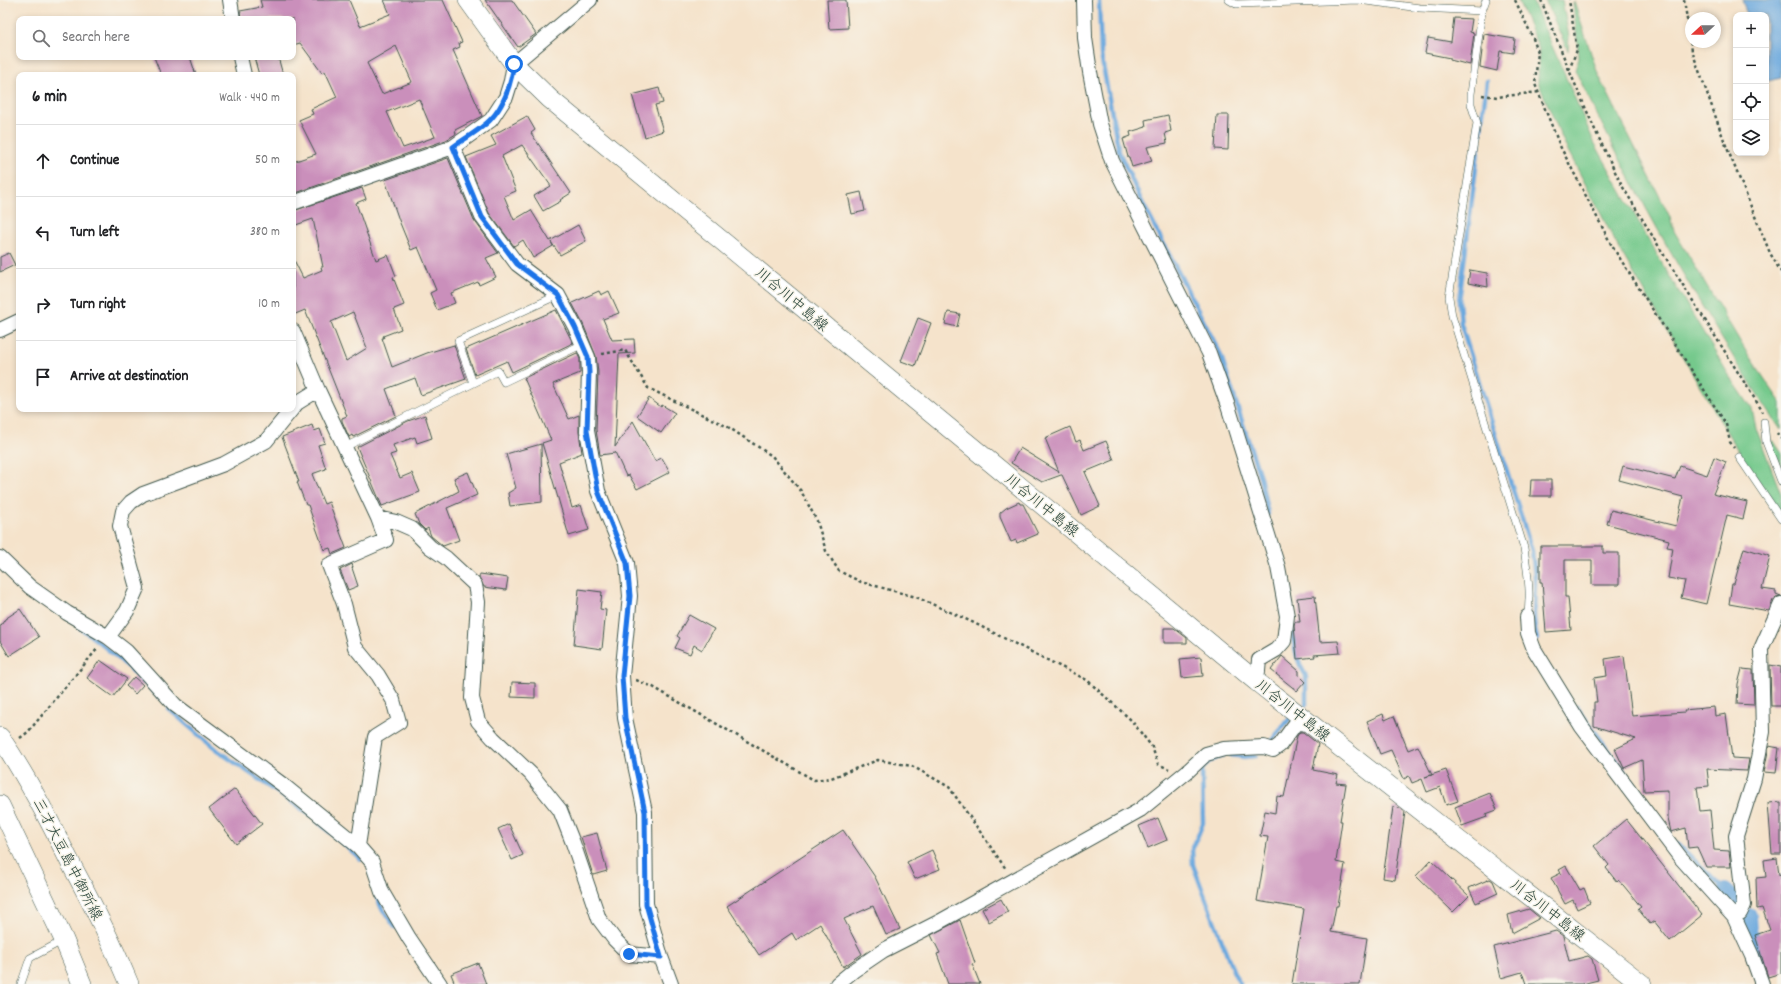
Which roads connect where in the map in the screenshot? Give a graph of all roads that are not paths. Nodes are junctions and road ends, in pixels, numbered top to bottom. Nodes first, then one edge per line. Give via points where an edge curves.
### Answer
1 (230, 0) edge
2 (468, 0) edge
3 (590, 0) edge
4 (1084, 0) edge
5 (1229, 0) edge
6 (1486, 0) edge
7 (1482, 11) junction
8 (233, 16) edge
9 (241, 60) edge
10 (514, 64) junction
11 (243, 72) edge
12 (453, 147) junction
13 (296, 202) edge
14 (558, 295) junction
15 (16, 322) edge
16 (0, 330) edge
17 (296, 338) edge
18 (585, 350) junction
19 (473, 383) junction
20 (318, 390) junction
21 (296, 404) edge
22 (289, 412) edge
23 (1764, 419) road end
24 (345, 447) junction
25 (1739, 457) road end
26 (1781, 481) edge
27 (378, 518) junction
28 (1781, 519) edge
29 (0, 558) edge
30 (1781, 604) edge
31 (1527, 617) joint
32 (108, 637) junction
33 (1258, 682) junction
34 (1312, 724) junction
35 (4, 742) edge
36 (0, 805) edge
37 (358, 846) junction
38 (1734, 917) junction
39 (64, 940) junction
40 (661, 957) junction
41 (21, 984) edge
42 (82, 984) edge
43 (129, 984) edge
44 (440, 984) edge
45 (671, 984) edge
46 (837, 984) edge
47 (1642, 984) edge
48 (1762, 984) edge

1 - 8 street
2 - 10 main road, 川合川中島線
3 - 10 street
4 - 33 street via 1085,38 1090,72 1100,124 1112,161 1209,353 1278,567 1287,616 1284,641 1276,650 1259,660
5 - 7 lane via 1236,4 1358,0 1420,8
6 - 7 lane
7 - 31 lane via 1471,94 1476,123 1449,297 1452,316 1524,548 1528,585
9 - 11 street
10 - 12 street via 506,97 491,120
10 - 33 main road, 川合川中島線 via 550,99
12 - 13 street
12 - 14 street via 482,217 517,264
14 - 18 street
14 - 19 lane via 458,341
15 - 16 street
17 - 20 street
18 - 19 lane via 504,382 498,371
18 - 40 street via 589,372 587,431 598,491 627,563 630,596 622,676 625,718 645,812 646,904
19 - 24 lane
20 - 21 street
20 - 24 street
22 - 32 street via 266,441 224,464 143,494 123,511 120,526 137,588 127,611
23 - 26 lane via 1766,442
24 - 27 street
25 - 28 lane
27 - 37 street via 386,540 329,565 344,604 354,647 378,675 393,700 399,722 375,737
27 - 40 street via 412,529 475,585 478,602 472,698 478,721 531,774 560,810 599,919 614,939 629,954
29 - 32 street via 30,587
30 - 38 street via 1761,649 1763,732 1754,778 1736,836 1744,905 1740,913
31 - 38 street via 1528,633 1534,649 1582,726 1680,857
32 - 37 street via 126,651 175,705 283,785
33 - 34 main road, 川合川中島線
34 - 46 street via 1296,722 1274,750 1264,746 1224,749 1206,754 1140,810 884,950 852,970
34 - 47 main road, 川合川中島線
35 - 43 main road, 三才大豆島中御所線 via 48,818
36 - 39 main road
37 - 44 street via 372,862 382,892
38 - 48 street
39 - 41 lane via 30,958
39 - 42 main road
40 - 45 street

